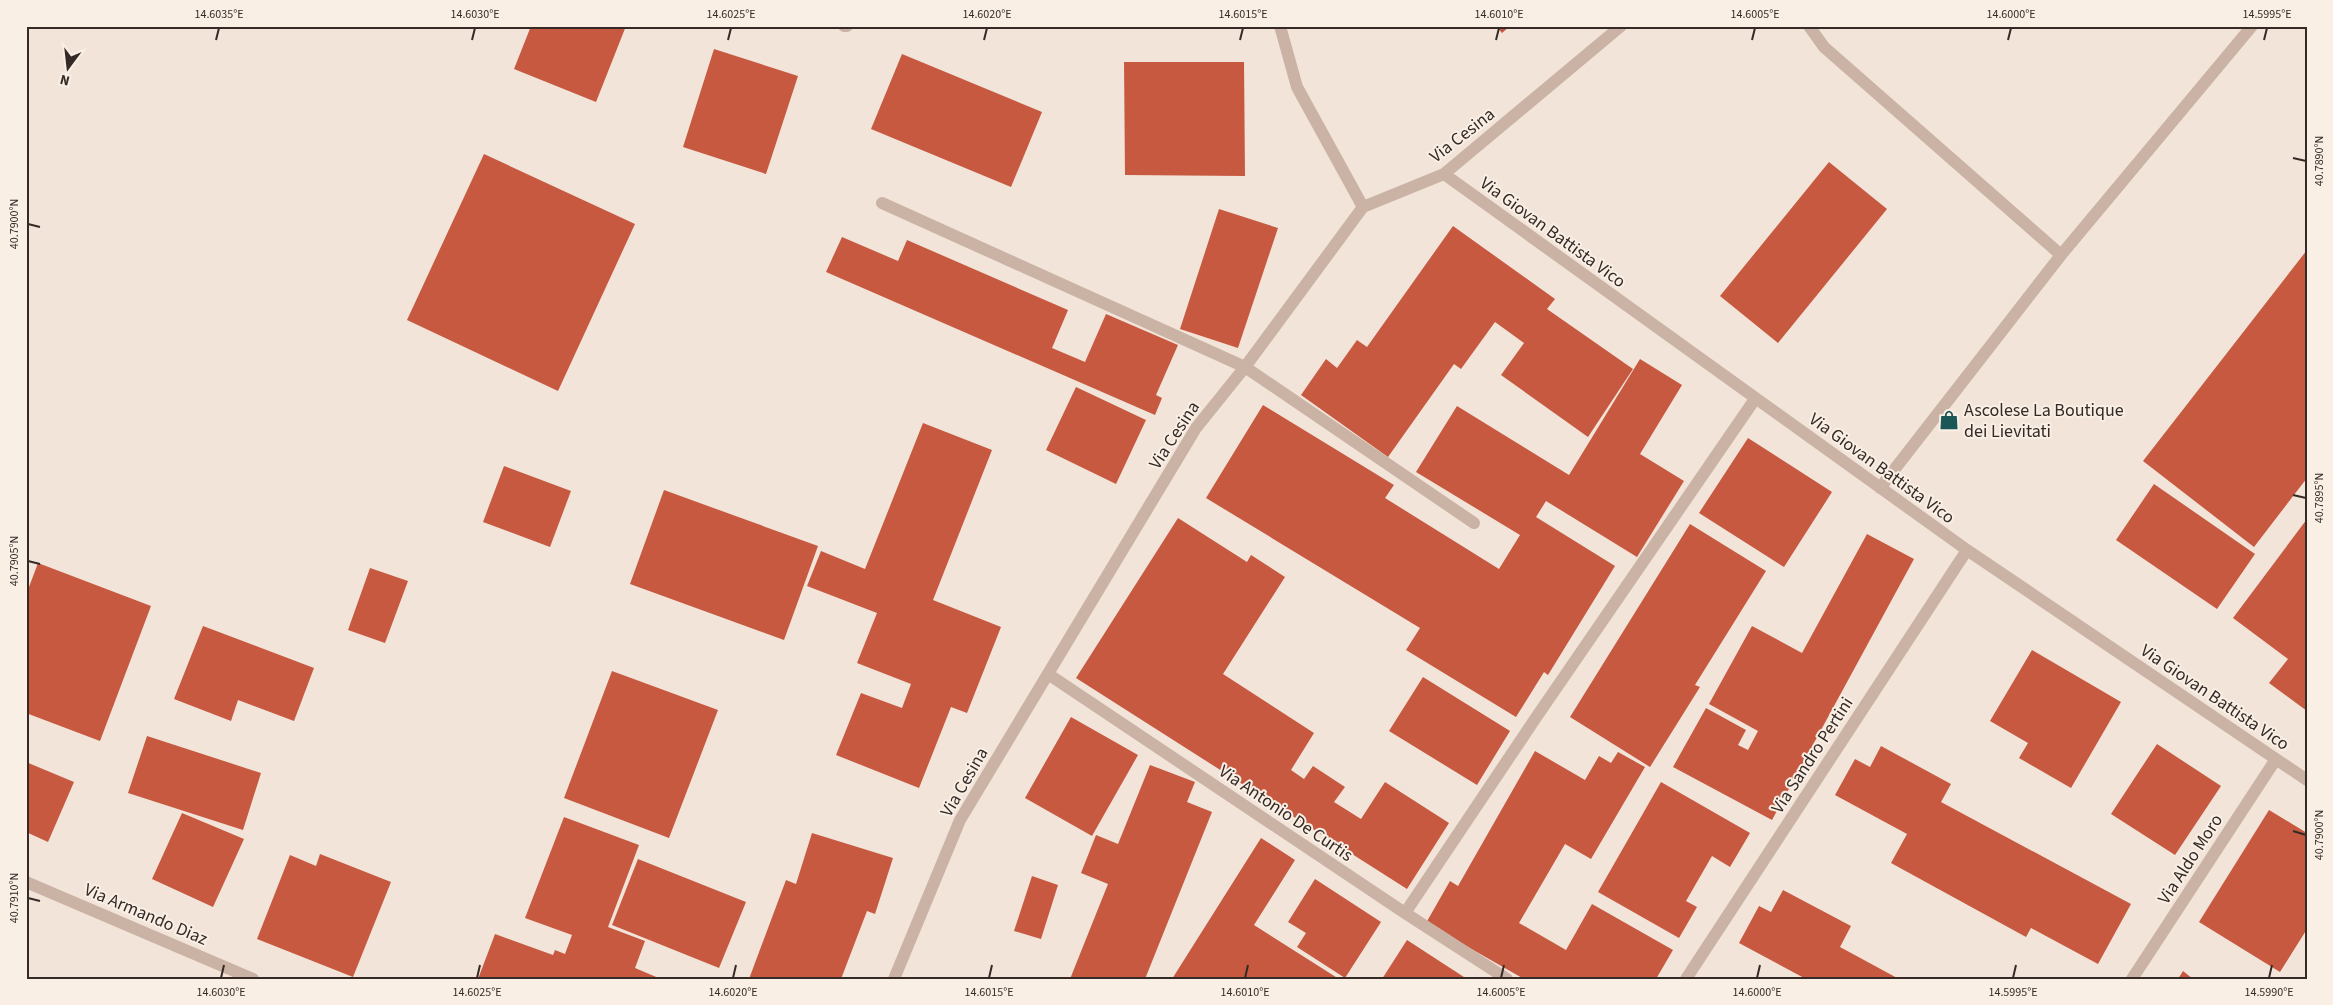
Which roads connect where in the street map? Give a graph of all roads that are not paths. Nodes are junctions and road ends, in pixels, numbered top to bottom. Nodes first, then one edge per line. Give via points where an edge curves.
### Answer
1 (1280, 26) edge
2 (1621, 26) edge
3 (1809, 26) edge
4 (2252, 26) edge
5 (1444, 174) junction
6 (882, 203) dead end
7 (1363, 208) junction
8 (2061, 255) junction
9 (1245, 367) junction
10 (1755, 399) junction
11 (1880, 488) junction
12 (1474, 523) dead end
13 (1966, 550) junction
14 (1048, 674) junction
15 (2276, 759) junction
16 (2307, 780) edge
17 (26, 882) edge
18 (1405, 914) junction
19 (253, 979) edge
20 (894, 979) edge
21 (1507, 979) edge
22 (1686, 979) edge
23 (2132, 979) edge

1 - 7 street via 1297,87
2 - 5 street, Via Cesina
3 - 8 street via 1824,47
4 - 8 street
5 - 7 street, Via Cesina
5 - 10 street, Via Giovan Battista Vico
6 - 9 street
7 - 9 street, Via Cesina
8 - 11 street
9 - 12 street
9 - 14 street, Via Cesina via 1196,428
10 - 11 street, Via Giovan Battista Vico
10 - 18 street via 1535,718
11 - 13 street, Via Giovan Battista Vico
13 - 15 street, Via Giovan Battista Vico
13 - 22 street, Via Sandro Pertini
14 - 18 street, Via Antonio De Curtis
14 - 20 street, Via Cesina via 960,820
15 - 16 street, Via Giovan Battista Vico
15 - 23 street, Via Aldo Moro
17 - 19 street, Via Armando Diaz
18 - 21 street, Via Antonio De Curtis

